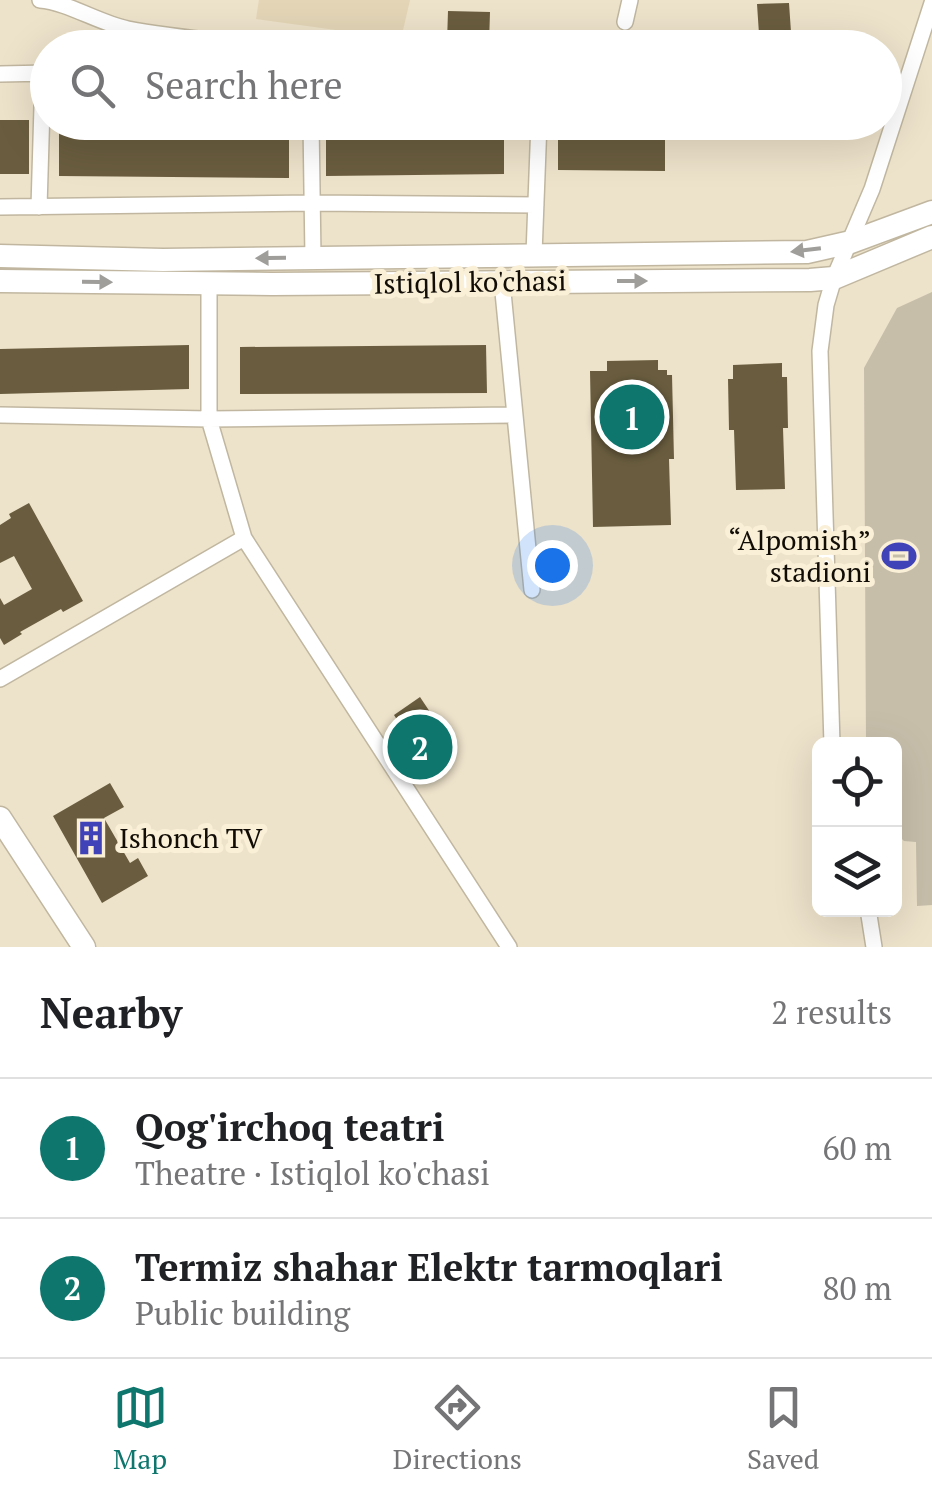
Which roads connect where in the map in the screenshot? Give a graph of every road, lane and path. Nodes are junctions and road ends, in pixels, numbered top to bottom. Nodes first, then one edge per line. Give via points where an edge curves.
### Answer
1 (40, 0) edge
2 (630, 0) edge
3 (932, 3) edge
4 (625, 22) dead end
5 (135, 30) edge
6 (30, 73) edge
7 (0, 74) edge
8 (902, 85) edge
9 (42, 140) edge
10 (311, 140) edge
11 (538, 140) edge
12 (884, 140) edge
13 (312, 204) junction
14 (536, 206) junction
15 (0, 207) edge
16 (39, 207) junction
17 (932, 212) edge
18 (932, 237) edge
19 (851, 242) junction
20 (534, 254) junction
21 (0, 256) edge
22 (314, 258) junction
23 (834, 278) junction
24 (0, 281) edge
25 (502, 282) junction
26 (208, 284) junction
27 (0, 415) edge
28 (515, 415) junction
29 (209, 419) junction
30 (244, 538) junction
31 (532, 590) dead end
32 (0, 679) edge
33 (832, 737) edge
34 (0, 818) edge
35 (869, 917) edge
36 (84, 947) edge
37 (509, 947) edge
38 (874, 947) edge

1 - 5 street
2 - 4 street
3 - 8 street
6 - 7 street
9 - 16 street
10 - 13 street
11 - 14 street
12 - 19 street
13 - 14 street
13 - 16 street
13 - 22 street
14 - 20 street
15 - 16 street
17 - 19 main road, Istiqlol ko'chasi
18 - 23 main road, Istiqlol ko'chasi
19 -> 20 main road, Istiqlol ko'chasi via 807,252
19 - 23 street
20 - 22 main road, Istiqlol ko'chasi
22 -> 21 main road, Istiqlol ko'chasi
25 -> 23 main road, Istiqlol ko'chasi
23 - 33 street via 820,350
24 -> 26 main road, Istiqlol ko'chasi
25 - 26 main road, Istiqlol ko'chasi
25 - 28 street
26 - 29 street
27 - 29 street
28 - 29 street
28 - 31 street
29 - 30 street
30 - 32 street
30 - 37 street
34 - 36 main road
35 - 38 street

